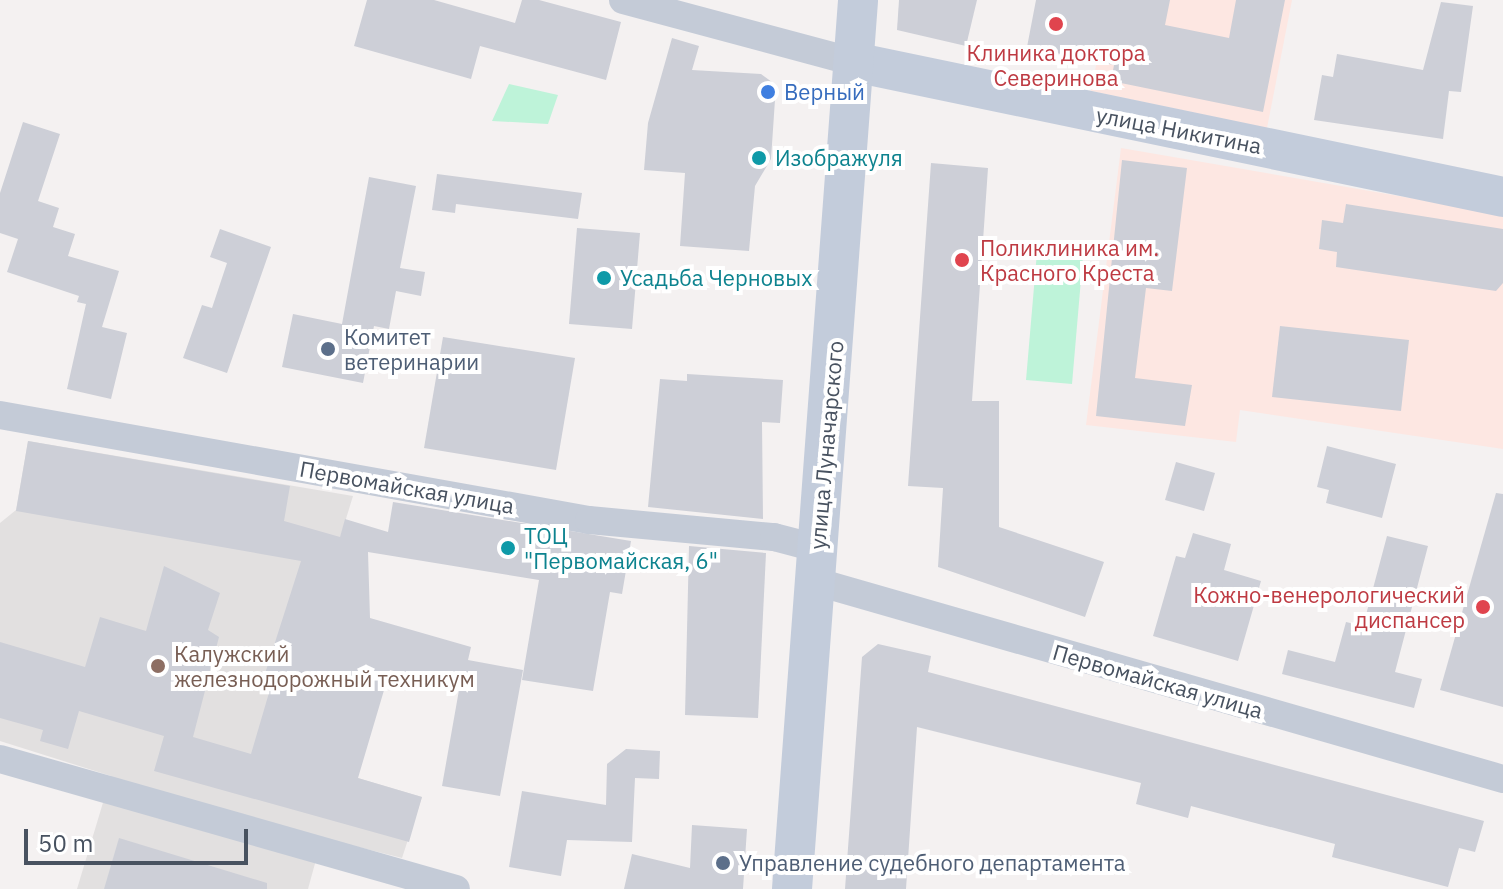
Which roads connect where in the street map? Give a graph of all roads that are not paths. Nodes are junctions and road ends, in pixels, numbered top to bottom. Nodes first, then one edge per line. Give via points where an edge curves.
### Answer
1 (623, 0) edge
2 (858, 0) edge
3 (854, 62) junction
4 (1503, 197) edge
5 (0, 415) edge
6 (815, 564) junction
7 (0, 759) edge
8 (1503, 779) edge
9 (456, 889) edge
10 (792, 889) edge

1 - 3 street
2 - 3 main road, улица Луначарского
3 - 4 main road, улица Никитина
3 - 6 main road, улица Луначарского
5 - 6 street, Первомайская улица via 589,520 774,537
6 - 8 street, Первомайская улица
6 - 10 main road, улица Луначарского
7 - 9 street

